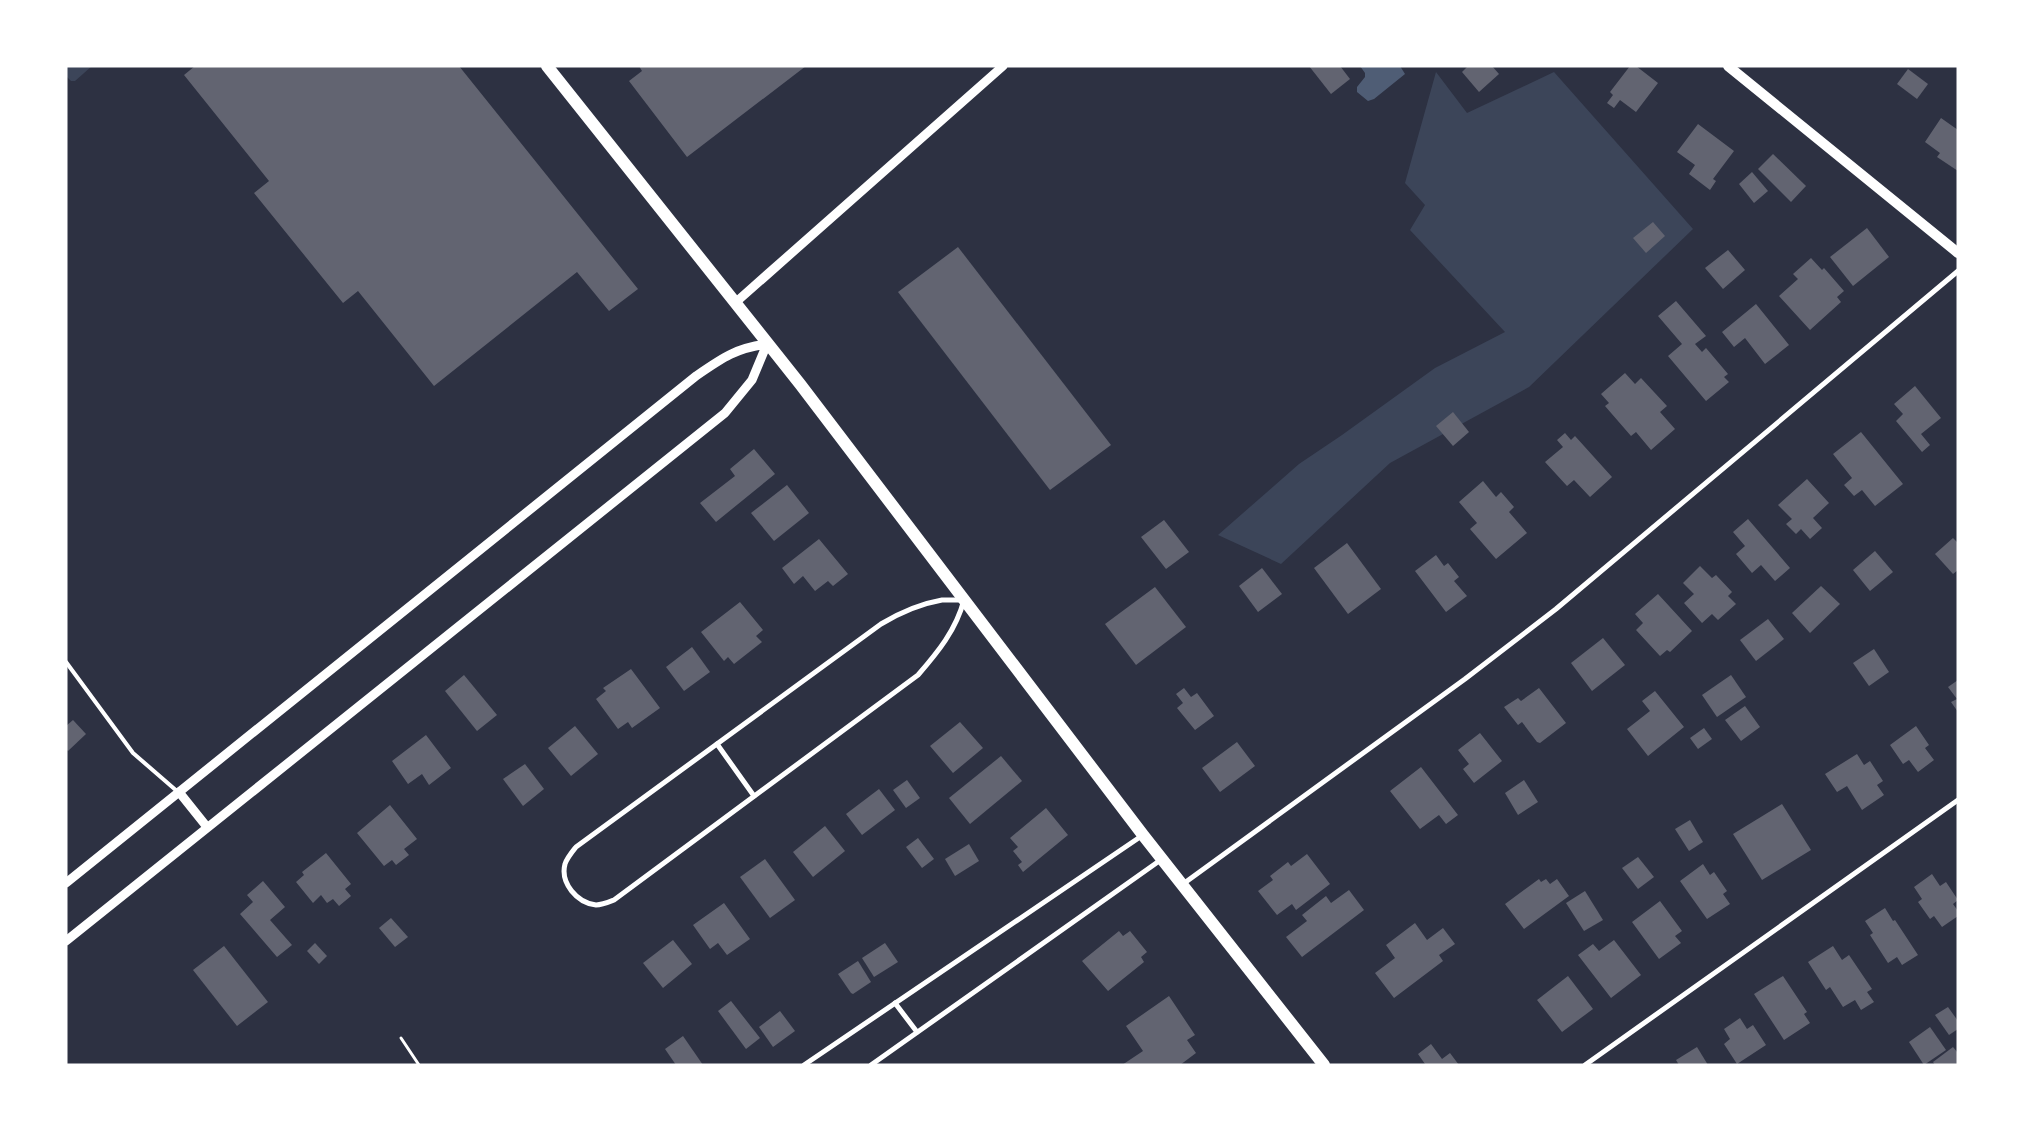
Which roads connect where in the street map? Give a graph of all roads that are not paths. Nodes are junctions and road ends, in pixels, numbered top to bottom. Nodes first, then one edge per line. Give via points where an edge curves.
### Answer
1 (547, 66) edge
2 (1003, 66) edge
3 (1728, 66) edge
4 (1958, 253) edge
5 (1958, 271) edge
6 (735, 303) junction
7 (767, 344) junction
8 (964, 600) junction
9 (66, 662) edge
10 (717, 744) junction
11 (178, 792) junction
12 (754, 796) junction
13 (1958, 800) edge
14 (208, 827) junction
15 (1143, 835) junction
16 (1163, 858) junction
17 (66, 883) edge
18 (1183, 884) junction
19 (66, 941) edge
20 (895, 1003) junction
21 (918, 1032) junction
22 (804, 1065) edge
23 (871, 1065) edge
24 (1324, 1065) edge
25 (1585, 1065) edge

1 - 6 main road
2 - 6 street
3 - 4 main road
5 - 18 street via 1556,609
6 - 7 main road
7 - 8 main road
7 - 11 street via 729,354 696,376
7 - 14 street via 752,380 725,413
8 - 10 street via 922,603 903,611
8 - 12 street via 953,631 918,675
8 - 15 main road
9 - 11 lane via 133,753
10 - 12 street
10 - 12 street via 576,847 565,863 564,878 573,893 583,903 598,905 614,900
11 - 14 street
11 - 17 street
13 - 25 street
14 - 19 street
15 - 16 main road
15 - 20 street
16 - 18 main road
16 - 21 street
18 - 24 main road
20 - 21 street
20 - 22 street
21 - 23 street

